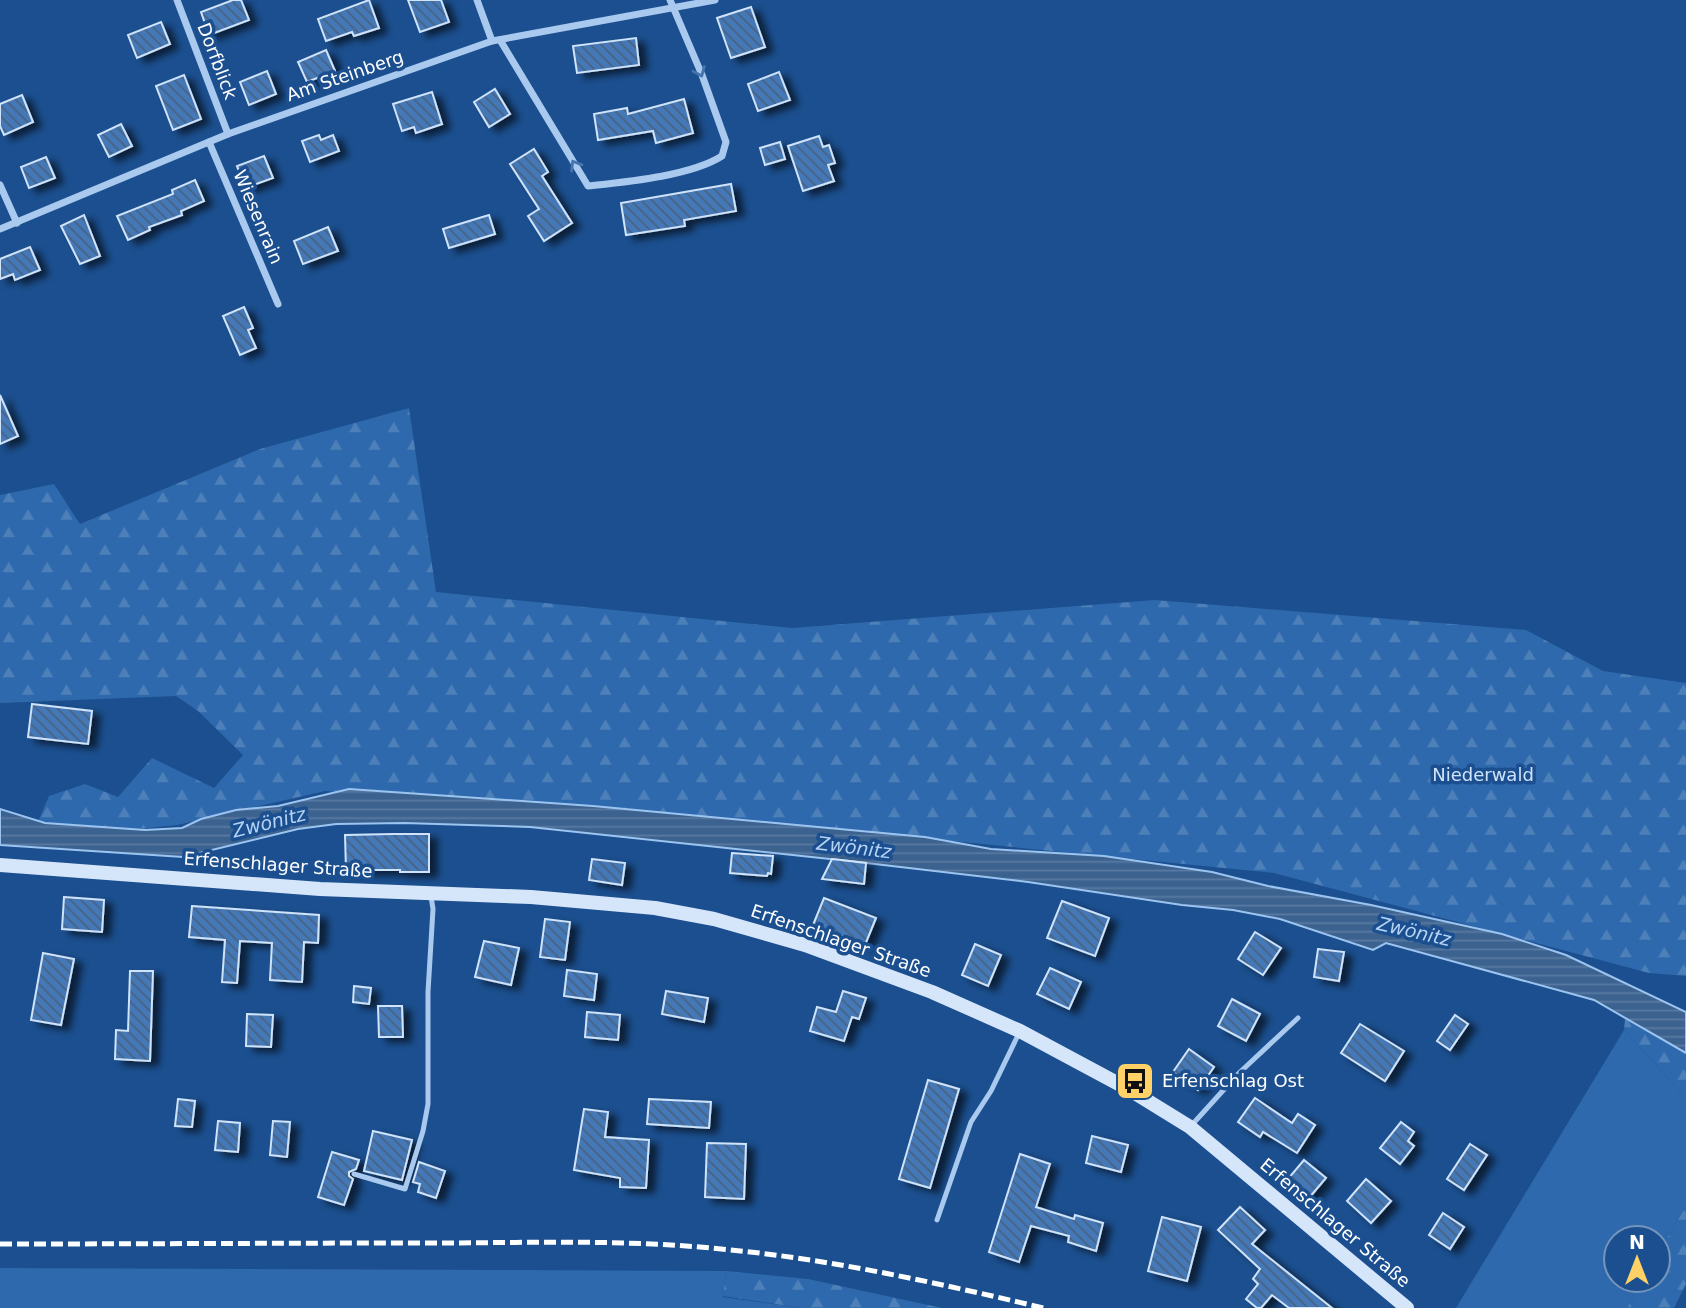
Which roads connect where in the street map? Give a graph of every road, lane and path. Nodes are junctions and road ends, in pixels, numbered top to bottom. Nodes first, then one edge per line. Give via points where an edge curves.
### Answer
1 (177, 0) edge
2 (477, 0) edge
3 (670, 0) edge
4 (715, 0) edge
5 (673, 9) junction
6 (496, 41) junction
7 (228, 134) junction
8 (209, 142) junction
9 (0, 185) edge
10 (17, 223) junction
11 (0, 229) edge
12 (278, 304) dead end
13 (0, 865) edge
14 (431, 893) junction
15 (1298, 1018) dead end
16 (1020, 1031) junction
17 (1191, 1127) junction
18 (354, 1174) dead end
19 (937, 1220) dead end
20 (1407, 1308) edge

1 - 7 street, Dorfblick
2 - 6 street
3 - 5 street
4 - 5 street, Am Steinberg
5 - 6 street, Am Steinberg
5 -> 6 street via 726,142 722,156 706,166 629,181 588,186
6 - 7 street, Am Steinberg
7 - 8 street, Am Steinberg
8 - 10 street, Am Steinberg
8 - 12 street, Wiesenrain
9 - 10 street
10 - 11 street, Am Steinberg
13 - 14 main road, Erfenschlager Straße
14 - 16 main road, Erfenschlager Straße via 655,908 714,919 806,945
14 - 18 lane via 428,1104 423,1131 405,1189
15 - 17 lane via 1238,1074
16 - 17 main road, Erfenschlager Straße
16 - 19 lane via 992,1091 971,1122
17 - 20 main road, Erfenschlager Straße

